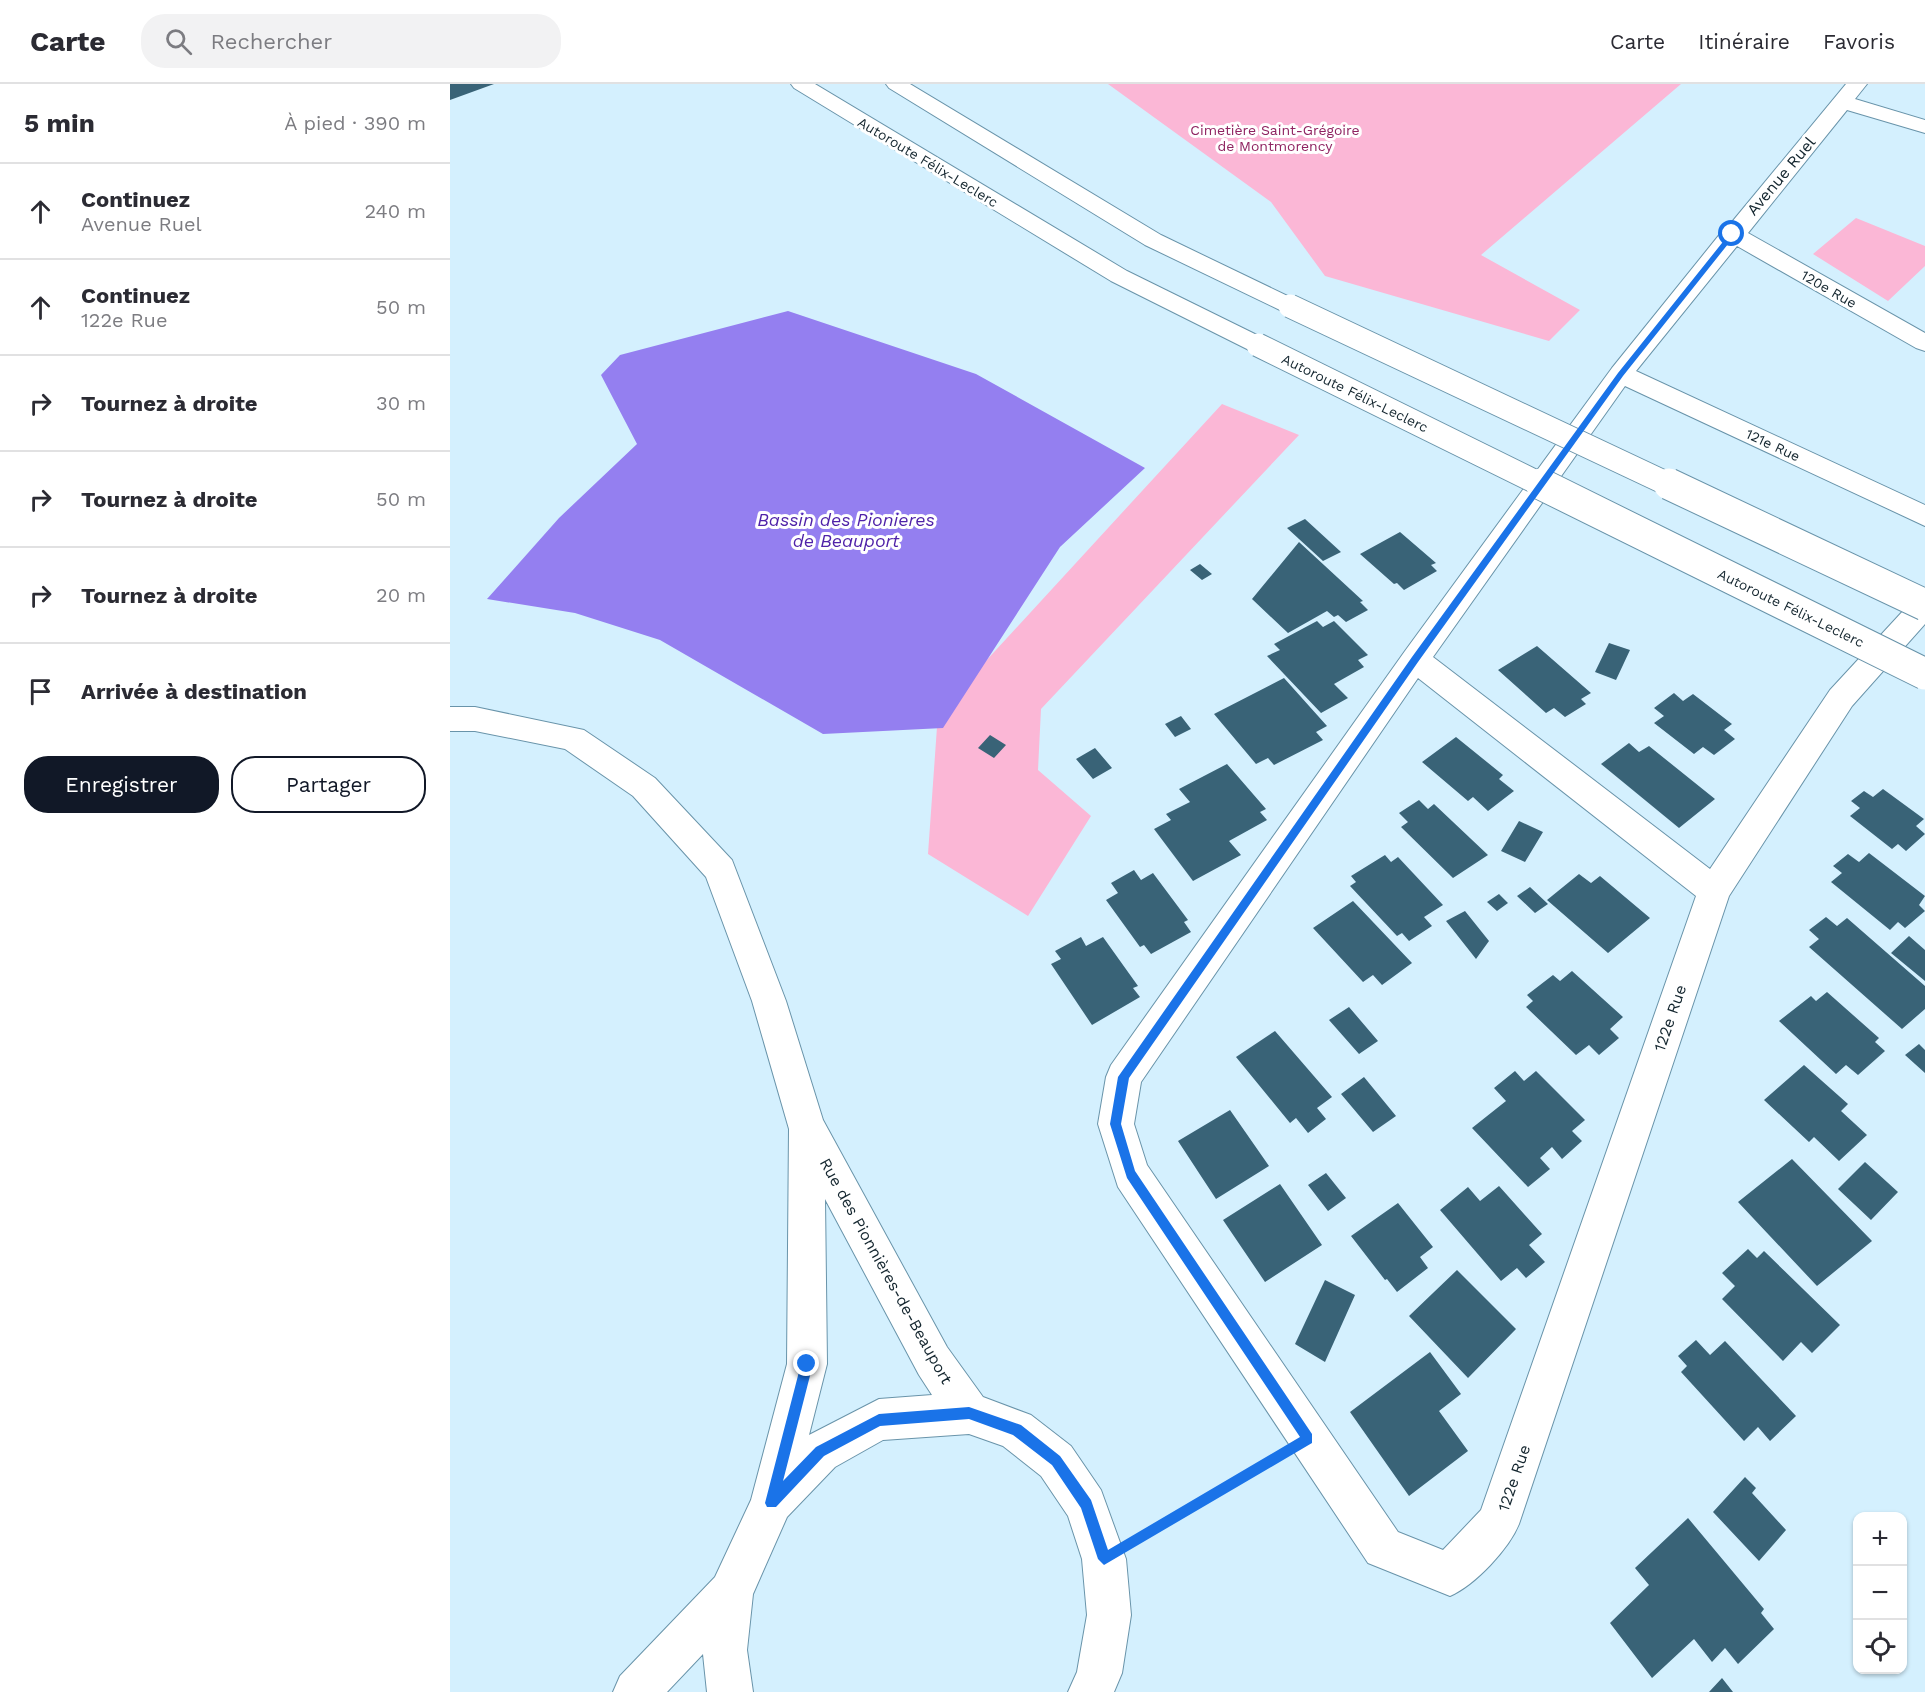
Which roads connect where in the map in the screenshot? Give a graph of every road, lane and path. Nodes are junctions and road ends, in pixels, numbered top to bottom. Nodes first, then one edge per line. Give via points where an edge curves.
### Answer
1 (801, 84) edge
2 (896, 84) edge
3 (1850, 93) edge
4 (1925, 127) edge
5 (1732, 234) junction
6 (1925, 344) edge
7 (1621, 374) junction
8 (1925, 516) edge
9 (1925, 605) edge
10 (1415, 659) junction
11 (1925, 674) edge
12 (450, 719) edge
13 (1713, 891) junction
14 (1116, 1124) joint
15 (806, 1126) junction
16 (969, 1413) junction
17 (1308, 1439) junction
18 (771, 1503) junction
19 (1104, 1559) junction
20 (731, 1593) junction
21 (636, 1692) edge
22 (730, 1692) edge
23 (1091, 1692) edge

1 - 11 main road, Autoroute Félix-Leclerc, bridge via 1119,276
2 - 9 main road, bridge via 1153,240
3 - 4 main road
3 - 5 main road, Avenue Ruel
5 - 6 main road, 120e Rue
5 - 7 main road, Avenue Ruel
7 - 8 main road, 121e Rue
7 - 10 main road, Avenue Ruel
9 - 13 main road, 122e Rue via 1841,698
10 - 13 main road
10 - 14 main road, Avenue Ruel via 1124,1077
12 - 15 main road, Rue des Pionnières-de-Beauport via 475,719 573,739 644,787 720,870 769,1001
13 - 17 main road, 122e Rue via 1498,1524 1450,1574 1383,1548
14 - 17 main road, 122e Rue via 1131,1174
15 - 16 main road, Rue des Pionnières-de-Beauport via 933,1361
15 - 18 main road, Rue des Pionnières-de-Beauport via 807,1364
16 - 18 main road, Rue des Pionnières-de-Beauport via 879,1420 820,1452
16 - 19 main road, Rue des Pionnières-de-Beauport via 1016,1430 1056,1461 1086,1505
17 - 19 path
18 - 20 main road, Rue des Pionnières-de-Beauport
19 - 23 main road, Rue des Pionnières-de-Beauport via 1109,1615 1099,1672
20 - 21 main road, Rue des Pionnières-de-Beauport
20 - 22 main road, Rue des Pionnières-de-Beauport via 725,1650

